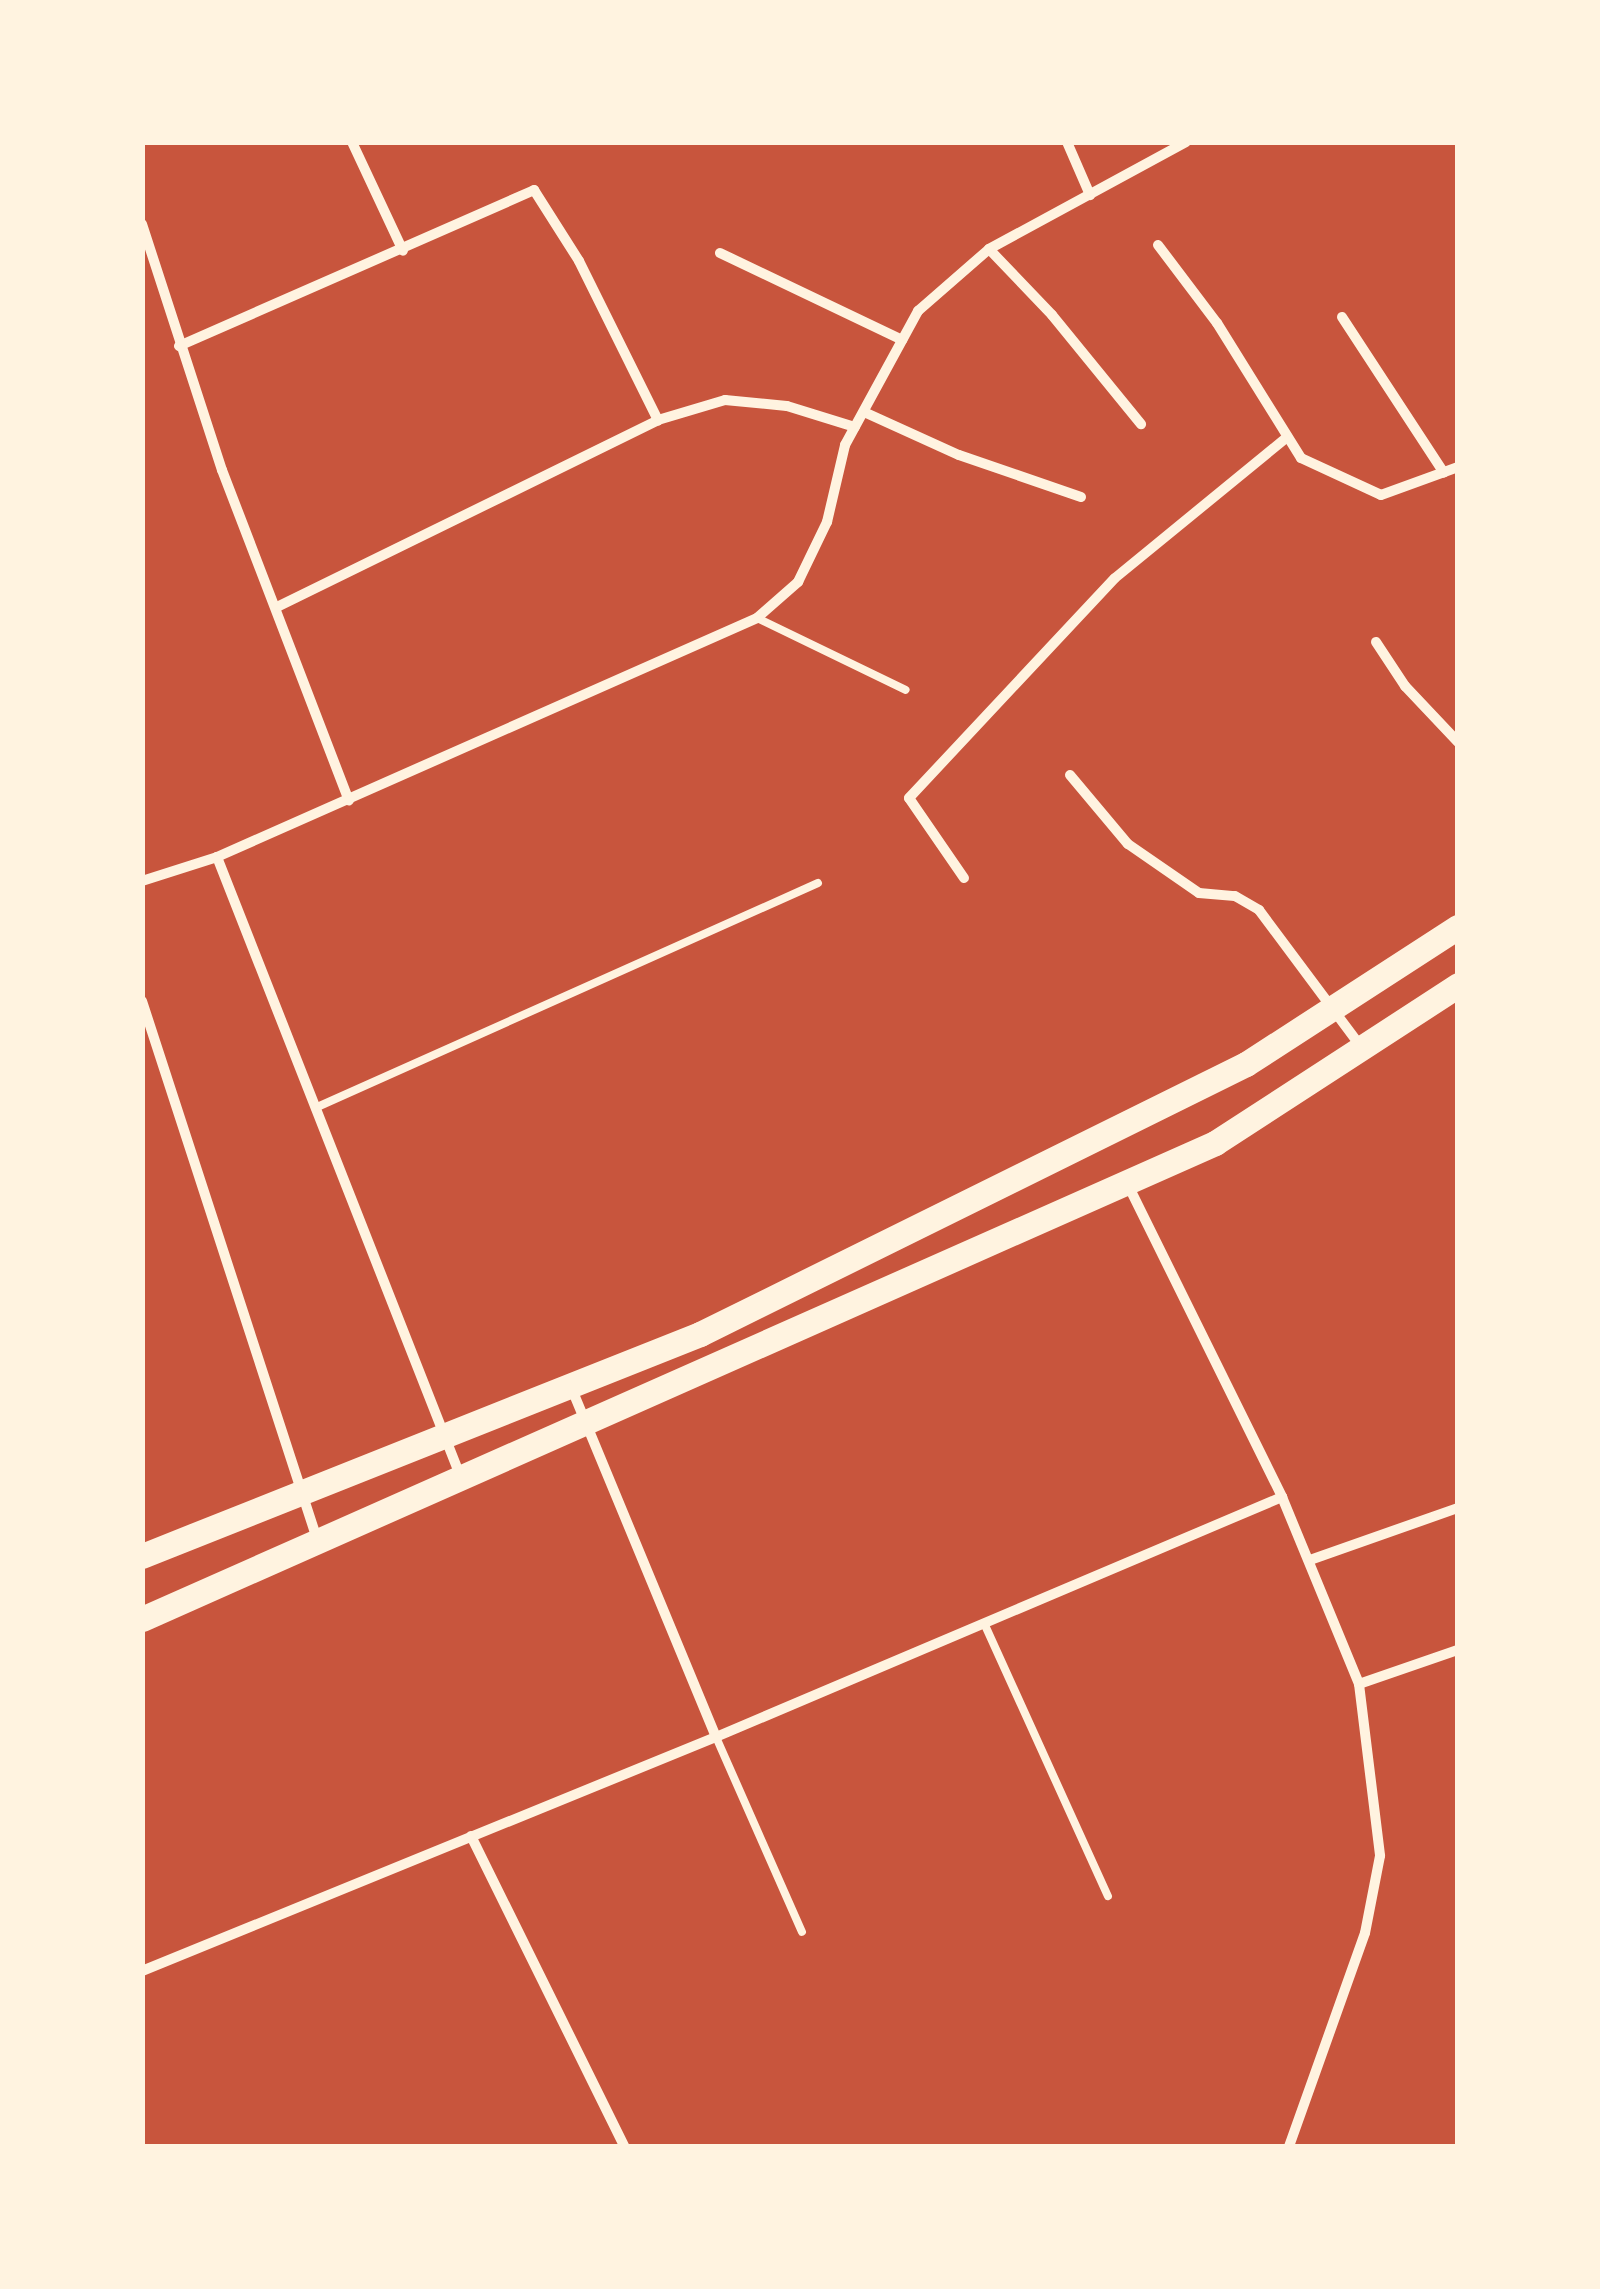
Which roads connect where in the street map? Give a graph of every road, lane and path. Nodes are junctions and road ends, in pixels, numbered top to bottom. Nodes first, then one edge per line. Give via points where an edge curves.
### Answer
1 (352, 142) edge
2 (1067, 142) edge
3 (1186, 142) edge
4 (1090, 195) junction
5 (142, 224) edge
6 (1158, 246) dead end
7 (989, 249) junction
8 (402, 251) junction
9 (720, 253) dead end
10 (1342, 318) dead end
11 (902, 340) junction
12 (180, 346) junction
13 (864, 412) junction
14 (658, 420) junction
15 (1141, 424) dead end
16 (855, 428) junction
17 (1287, 437) junction
18 (1458, 467) edge
19 (1444, 473) junction
20 (1081, 497) dead end
21 (279, 606) junction
22 (757, 618) junction
23 (1376, 642) dead end
24 (906, 690) dead end
25 (1458, 742) edge
26 (1070, 775) dead end
27 (348, 800) junction
28 (217, 857) junction
29 (964, 878) dead end
30 (142, 881) edge
31 (818, 883) dead end
32 (1458, 927) edge
33 (1458, 985) edge
34 (142, 1000) edge
35 (1336, 1007) junction
36 (156, 1049) junction
37 (1362, 1050) junction
38 (142, 1054) edge
39 (315, 1108) junction
40 (1128, 1184) junction
41 (571, 1386) junction
42 (583, 1424) junction
43 (444, 1437) junction
44 (461, 1478) junction
45 (300, 1496) junction
46 (1282, 1497) junction
47 (1458, 1508) edge
48 (318, 1542) junction
49 (142, 1556) edge
50 (1310, 1560) junction
51 (142, 1619) edge
52 (984, 1623) junction
53 (1458, 1650) edge
54 (1359, 1684) junction
55 (716, 1736) junction
56 (472, 1836) junction
57 (1108, 1896) dead end
58 (802, 1932) dead end
59 (142, 1971) edge
60 (624, 2146) edge
61 (1289, 2146) edge

1 - 8 street
2 - 4 street
3 - 4 street
4 - 7 street
5 - 12 street
6 - 17 street via 1217,323
7 - 11 street via 918,311
7 - 15 street
8 - 12 street
8 - 14 street via 534,190 579,261
9 - 11 street
10 - 19 street
11 - 13 street
12 - 21 street
13 - 16 street
13 - 20 street via 959,456
14 - 16 street via 725,400 787,406
14 - 21 street
16 - 22 street via 827,522 798,582
17 - 19 street via 1301,458 1381,495
17 - 29 street via 1116,578 909,798
18 - 19 street
21 - 27 street
22 - 24 lane
22 - 27 street
23 - 25 street via 1405,686
26 - 35 street via 1128,844 1200,894 1235,896 1260,910
27 - 28 street
28 - 30 street
28 - 39 street
31 - 39 lane
32 - 35 main road
33 - 37 main road
34 - 36 street
35 - 37 street
35 - 41 main road via 1193,1090 700,1334
36 - 38 street
36 - 45 street
37 - 40 main road via 1215,1144
39 - 43 street
40 - 42 main road
40 - 46 street
41 - 42 street
41 - 43 main road
42 - 44 main road
42 - 55 street
43 - 44 street
43 - 45 main road
44 - 48 main road
45 - 48 street
45 - 49 main road
46 - 50 street
46 - 52 street
47 - 50 street
48 - 51 main road
50 - 54 street
52 - 55 street
52 - 57 lane
53 - 54 street
54 - 61 street via 1380,1856 1365,1933
55 - 56 street
55 - 58 lane
56 - 59 street
56 - 60 street

